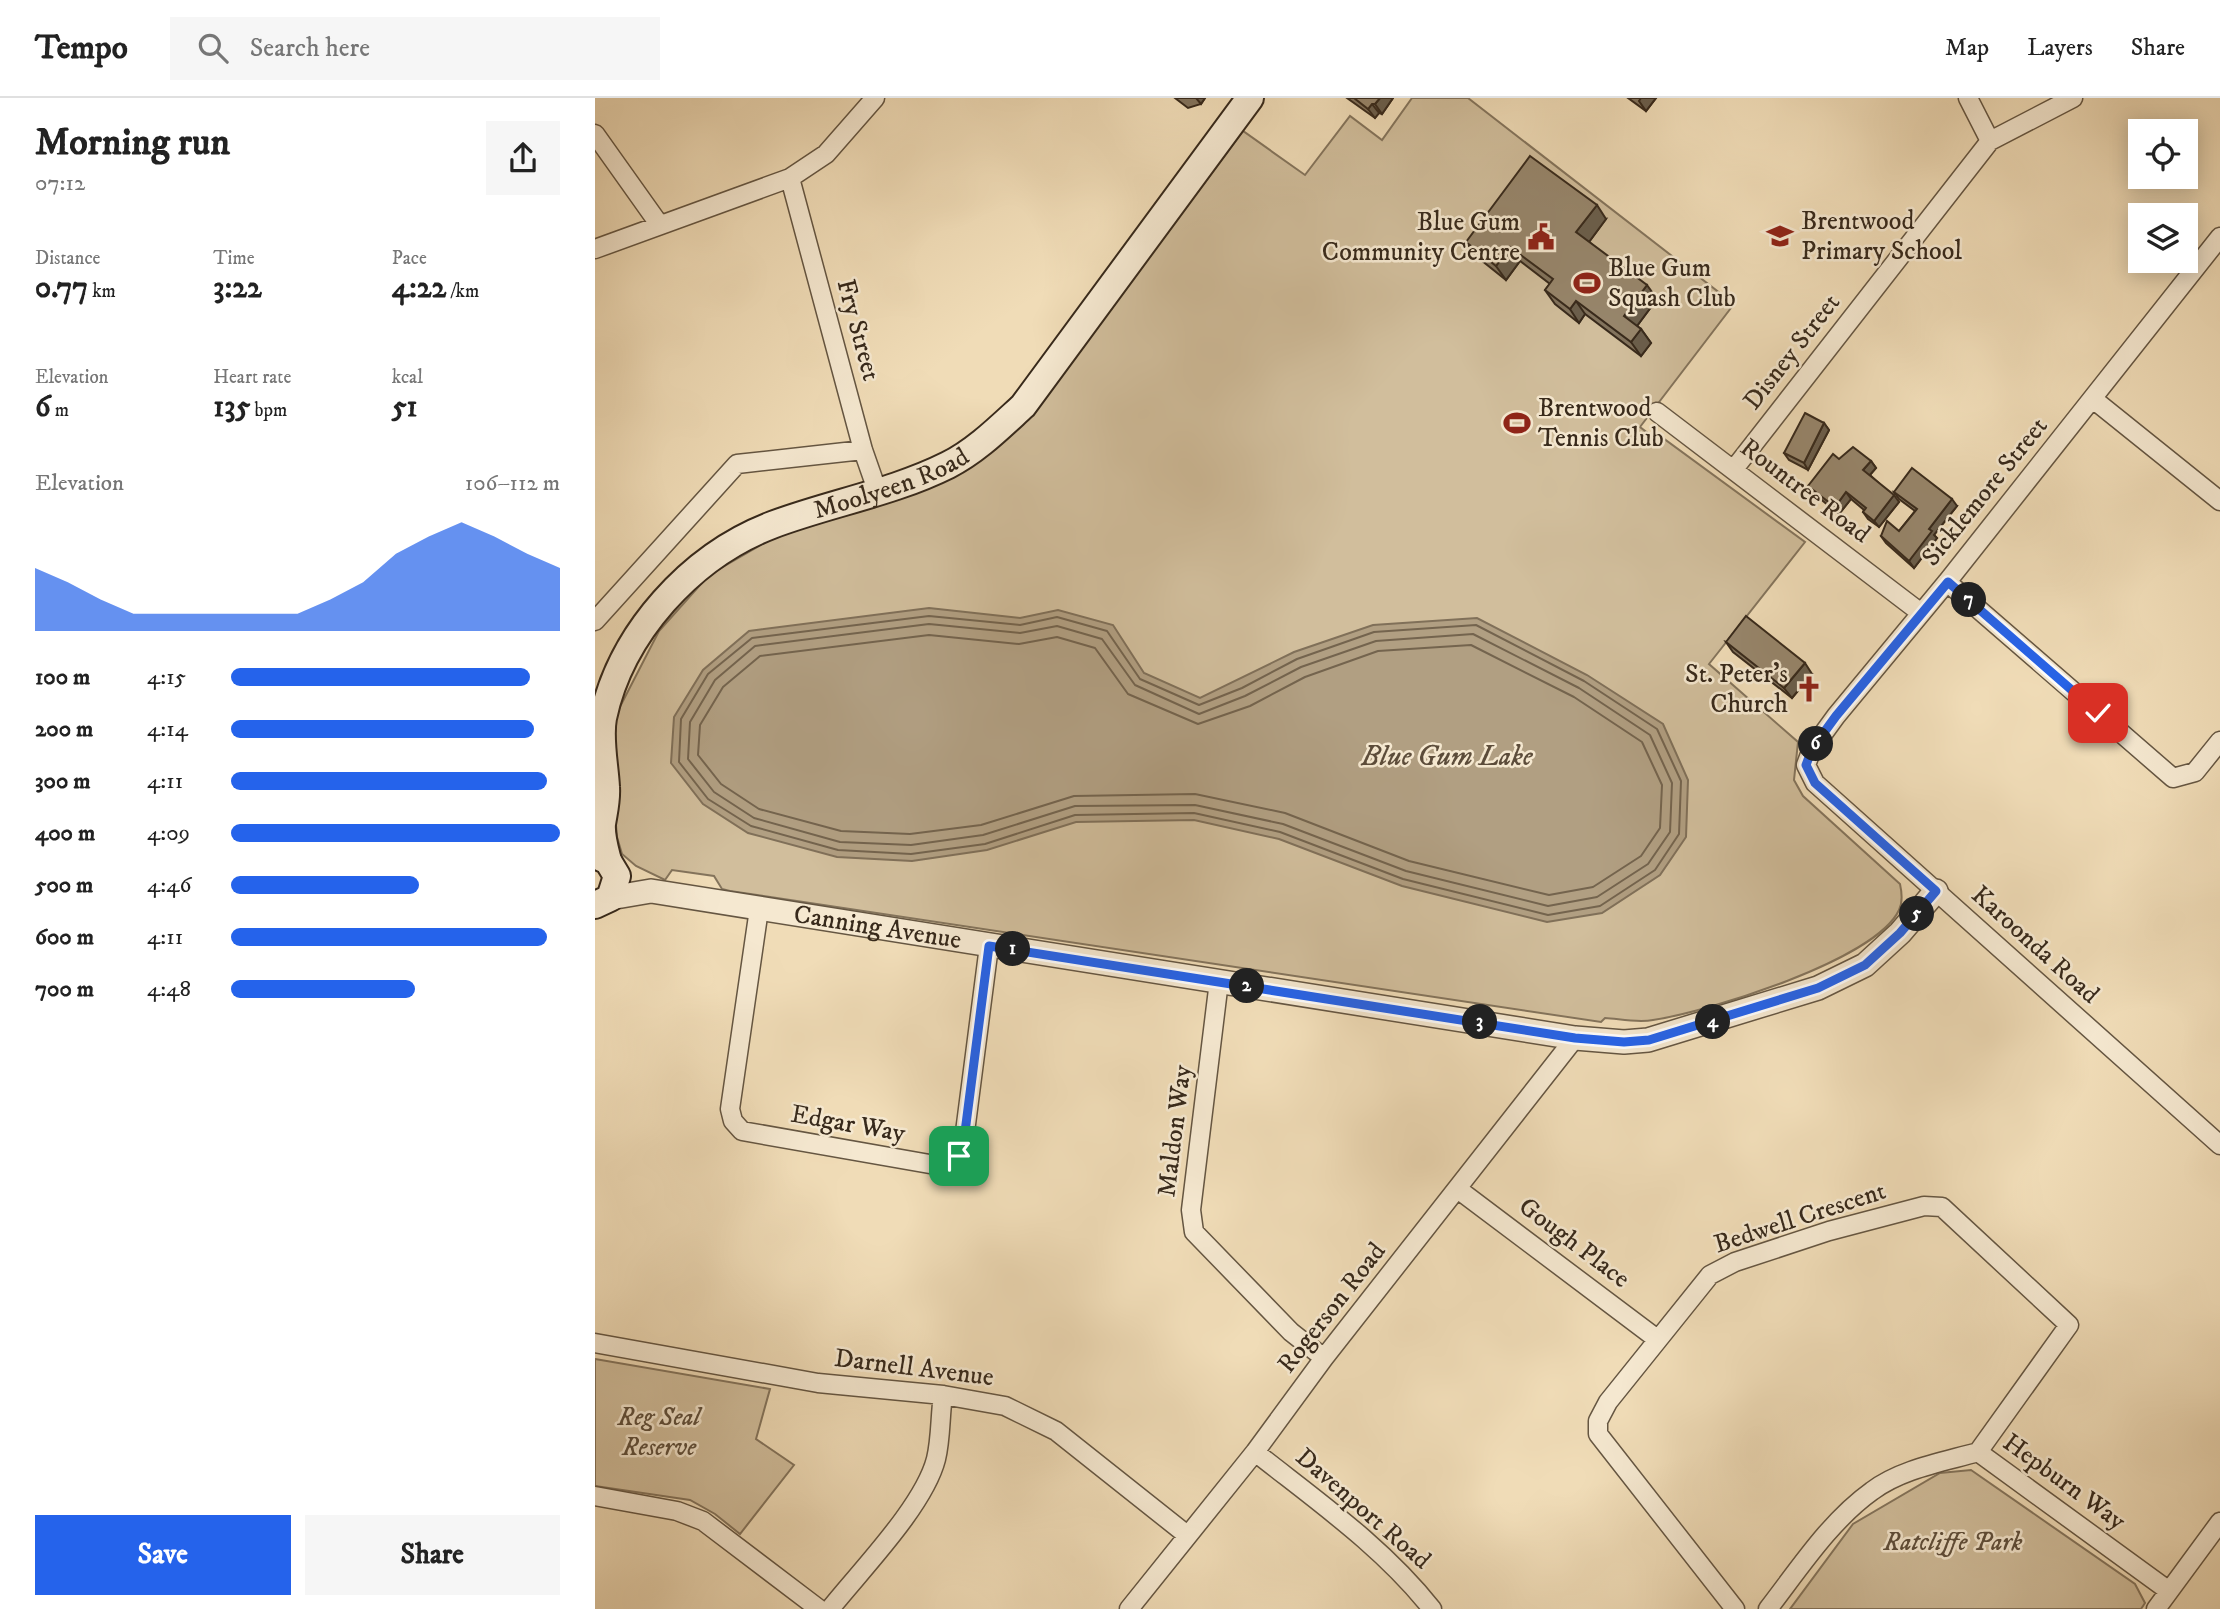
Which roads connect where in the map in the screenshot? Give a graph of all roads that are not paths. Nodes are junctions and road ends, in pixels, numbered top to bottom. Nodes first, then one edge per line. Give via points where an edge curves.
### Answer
1 (875, 98) edge
2 (1233, 98) edge
3 (1250, 98) edge
4 (1968, 98) edge
5 (2073, 98) edge
6 (595, 134) edge
7 (1990, 141) junction
8 (790, 178) junction
9 (659, 224) junction
10 (2220, 237) edge
11 (595, 249) edge
12 (2093, 399) junction
13 (1657, 412) dead end
14 (863, 450) junction
15 (1734, 470) junction
16 (876, 486) junction
17 (2220, 501) edge
18 (1948, 582) junction
19 (1921, 613) junction
20 (595, 621) edge
21 (595, 700) edge
22 (2220, 741) edge
23 (1815, 783) joint
24 (606, 861) edge
25 (651, 891) junction
26 (1936, 891) junction
27 (600, 905) edge
28 (759, 909) junction
29 (989, 946) junction
30 (1219, 981) junction
31 (1575, 1038) junction
32 (2218, 1138) edge
33 (1459, 1190) junction
34 (2088, 1320) dead end
35 (2069, 1325) junction
36 (1657, 1339) junction
37 (595, 1343) edge
38 (1324, 1358) junction
39 (943, 1395) junction
40 (1255, 1452) junction
41 (1978, 1452) junction
42 (595, 1496) edge
43 (2220, 1522) edge
44 (1187, 1535) junction
45 (2169, 1591) junction
46 (819, 1609) edge
47 (830, 1609) edge
48 (1129, 1609) edge
49 (1432, 1609) edge
50 (1735, 1609) edge
51 (1768, 1609) edge
52 (2156, 1609) edge

1 - 8 street via 826,154
2 - 16 main road, Moolyeen Road via 1014,398 951,449
3 - 16 main road, Moolyeen Road via 1023,406 949,464
4 - 7 street
5 - 7 street, Disney Street
6 - 9 street
7 - 15 street, Disney Street
8 - 9 street
8 - 14 street, Fry Street
9 - 11 street
10 - 12 street, Sicklemore Street
12 - 17 street
12 - 18 street, Sicklemore Street
13 - 15 street, Rountree Road
14 - 16 street, Fry Street
14 - 20 street via 737,464
15 - 19 street, Rountree Road
16 - 21 main road, Moolyeen Road via 752,520 698,554 659,588 631,622 607,665
16 - 24 main road, Moolyeen Road via 774,524 717,552 635,640 615,677 603,721
18 - 19 street, Sicklemore Street
18 - 22 street via 2173,778 2195,772
19 - 23 street, Sicklemore Street via 1812,749 1806,765
23 - 26 street, Karoonda Road
24 - 25 street, Canning Avenue
24 - 27 main road, Canning Avenue via 617,884
25 - 27 street, Canning Avenue
25 - 28 street, Canning Avenue
26 - 31 street, Canning Avenue via 1865,965 1818,988 1649,1040
26 - 32 street, Karoonda Road
28 - 29 street, Canning Avenue
28 - 29 street, Edgar Way via 730,1110 733,1121 742,1131 788,1141 941,1166 959,1156 965,1132
29 - 30 street, Canning Avenue
30 - 31 street, Canning Avenue
30 - 38 street, Maldon Way via 1191,1210 1194,1231 1291,1332
31 - 33 street, Rogerson Road
33 - 36 street, Gough Place
33 - 38 street, Rogerson Road
34 - 35 street
35 - 36 street, Bedwell Crescent via 1942,1207 1924,1206 1735,1262 1710,1275
35 - 41 street
36 - 50 street, Bedwell Crescent via 1608,1402 1598,1421 1598,1434
37 - 39 street, Darnell Avenue via 818,1383
38 - 40 street, Rogerson Road
39 - 44 street, Darnell Avenue via 1005,1406 1030,1416 1056,1431
39 - 47 street via 937,1458 930,1477
40 - 44 street, Rogerson Road
40 - 49 street, Davenport Road via 1362,1537 1409,1580
41 - 45 street, Hepburn Way
41 - 51 street, Hepburn Way via 1873,1490 1828,1533
42 - 46 street via 677,1511 702,1521
43 - 45 street
44 - 48 street, Rogerson Road
45 - 52 street

